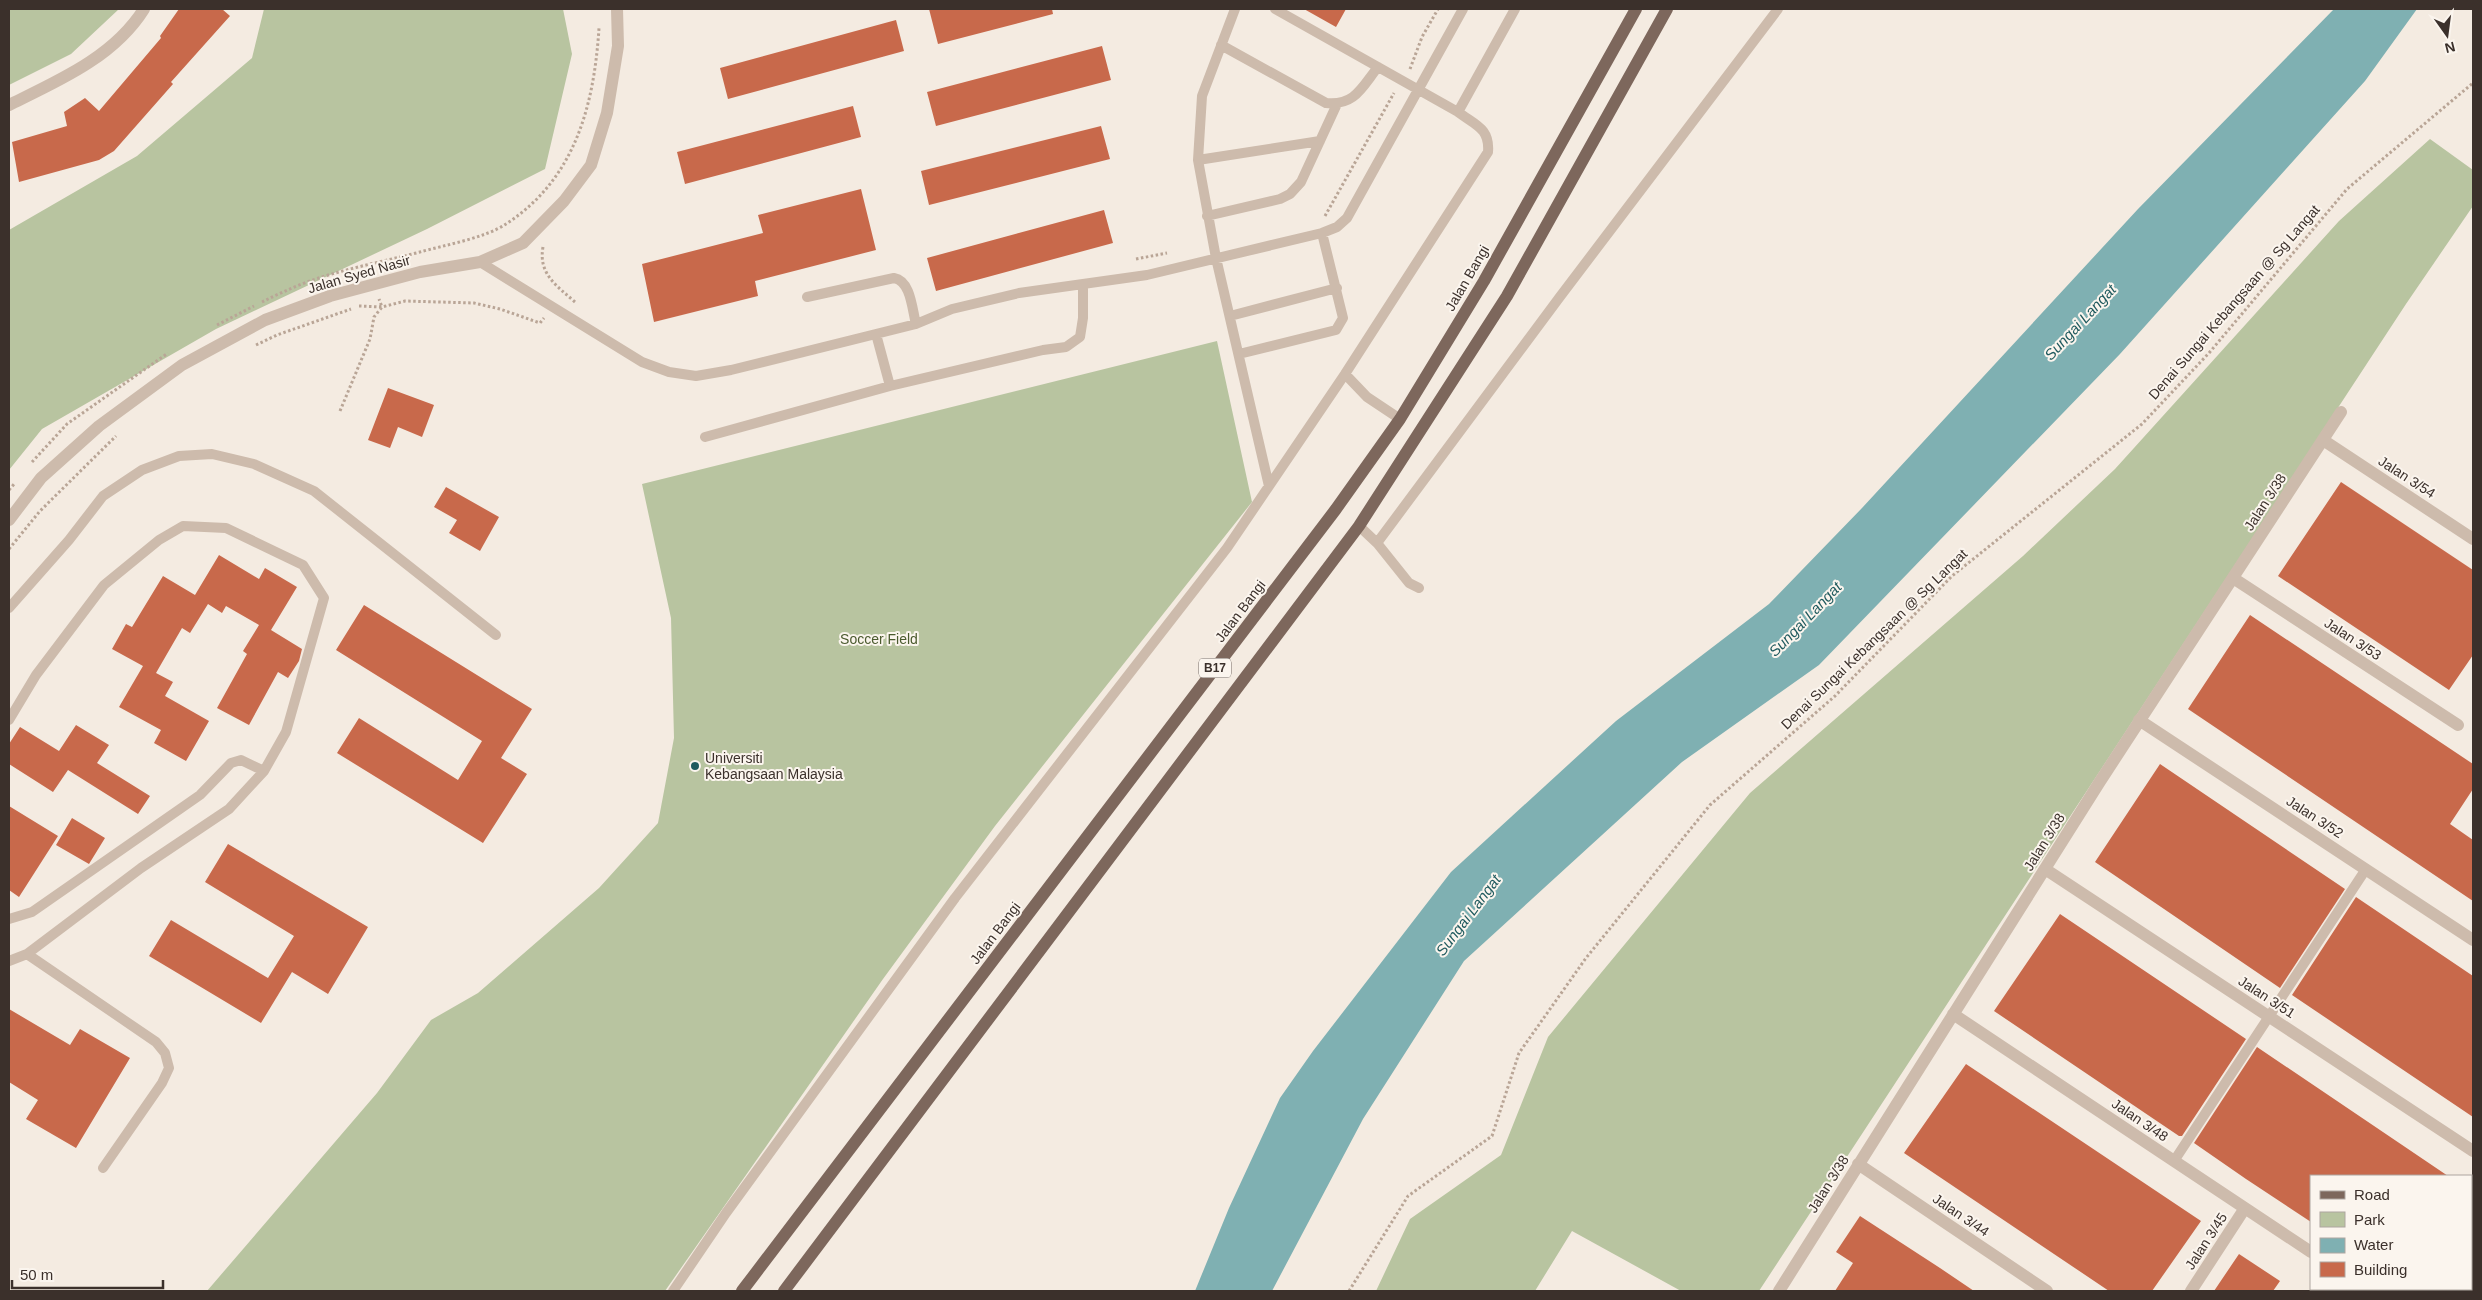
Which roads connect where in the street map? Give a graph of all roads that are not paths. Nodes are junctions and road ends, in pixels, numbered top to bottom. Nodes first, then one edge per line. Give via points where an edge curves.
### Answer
1 (144, 9) edge
2 (617, 9) edge
3 (1235, 9) edge
4 (1275, 9) edge
5 (1463, 9) edge
6 (1515, 9) edge
7 (1636, 9) edge
8 (1667, 9) edge
9 (1778, 9) edge
10 (1221, 45) junction
11 (1378, 67) junction
12 (1417, 88) junction
13 (1337, 104) junction
14 (9, 105) edge
15 (1458, 112) junction
16 (1320, 141) junction
17 (1198, 160) junction
18 (1207, 216) junction
19 (1322, 233) junction
20 (1216, 258) junction
21 (480, 262) junction
22 (1083, 285) junction
23 (1337, 288) junction
24 (807, 298) dead end
25 (1230, 316) junction
26 (916, 324) junction
27 (876, 334) junction
28 (1239, 354) junction
29 (1345, 374) junction
30 (890, 386) junction
31 (2341, 412) dead end
32 (1400, 419) junction
33 (705, 437) dead end
34 (2323, 440) junction
35 (1268, 486) junction
36 (9, 520) edge
37 (1360, 526) junction
38 (2473, 539) edge
39 (1377, 543) junction
40 (2233, 578) junction
41 (1419, 588) dead end
42 (9, 608) edge
43 (496, 636) dead end
44 (9, 720) edge
45 (2139, 720) junction
46 (2458, 725) dead end
47 (264, 771) junction
48 (2045, 869) junction
49 (2366, 870) junction
50 (9, 919) edge
51 (2473, 940) edge
52 (27, 954) junction
53 (9, 961) edge
54 (1953, 1014) junction
55 (2269, 1016) junction
56 (2473, 1151) edge
57 (2174, 1161) junction
58 (1858, 1164) junction
59 (103, 1168) dead end
60 (2245, 1208) junction
61 (2310, 1251) edge
62 (673, 1291) edge
63 (742, 1291) edge
64 (784, 1291) edge
65 (1779, 1291) edge
66 (2046, 1291) edge
67 (2191, 1291) edge

1 - 14 street via 134,24 82,69
2 - 21 street, Jalan Syed Nasir via 618,46 607,113 591,165 564,202 523,243
3 - 10 lane
4 - 11 lane
5 - 12 lane
6 - 15 lane
7 - 32 main road, Jalan Bangi / B17 via 1484,281
8 - 37 main road, B17 via 1507,296
9 - 39 lane
10 - 13 lane via 1326,103
10 - 17 lane via 1202,96
11 - 12 lane
11 - 13 lane via 1355,96
12 - 15 lane
12 - 19 lane via 1347,218 1337,227
13 - 16 lane
15 - 29 lane via 1485,132 1489,140 1488,152
16 - 17 lane
16 - 18 lane via 1301,182 1290,194 1280,200
17 - 18 lane
18 - 20 lane
19 - 20 lane
19 - 23 lane
20 - 22 lane via 1147,275
20 - 25 lane
21 - 27 lane via 642,362 669,372 696,376 732,370
21 - 36 street, Jalan Syed Nasir via 420,272 330,296 265,320 182,365 99,426 41,478
22 - 26 lane via 1010,295 952,310
22 - 30 lane via 1080,337 1066,346
23 - 25 lane
23 - 28 lane via 1344,318 1336,330
24 - 26 lane via 899,279 906,286
25 - 28 lane
26 - 27 lane
27 - 30 lane
28 - 35 lane
29 - 32 lane via 1367,397
29 - 35 lane
30 - 33 lane
31 - 34 street, Jalan 3/38
32 - 63 main road, Jalan Bangi / B17 via 1336,509
34 - 38 street, Jalan 3/54
34 - 40 street, Jalan 3/38
35 - 62 lane via 1227,548 955,898
37 - 39 lane
37 - 64 main road, B17
39 - 41 lane via 1409,583
40 - 45 street, Jalan 3/38
40 - 46 street, Jalan 3/53
42 - 43 lane via 103,496 142,470 179,456 212,454 254,464 314,491
44 - 47 lane via 36,675 104,585 158,540 183,526 226,528 303,565 324,598 286,732
45 - 48 street, Jalan 3/38
45 - 49 street, Jalan 3/52
47 - 50 lane via 241,760 231,763 200,795 32,912
47 - 52 lane via 229,809 141,868
48 - 54 street, Jalan 3/38
48 - 55 street, Jalan 3/51
49 - 51 street, Jalan 3/52
49 - 55 lane
52 - 53 lane
52 - 59 lane via 156,1042 165,1053 169,1068 162,1083
54 - 57 street, Jalan 3/48
54 - 58 street, Jalan 3/38
55 - 56 street, Jalan 3/51
55 - 57 lane
57 - 60 street, Jalan 3/48
58 - 65 street, Jalan 3/38
58 - 66 street, Jalan 3/44
60 - 61 street, Jalan 3/48
60 - 67 street, Jalan 3/45

